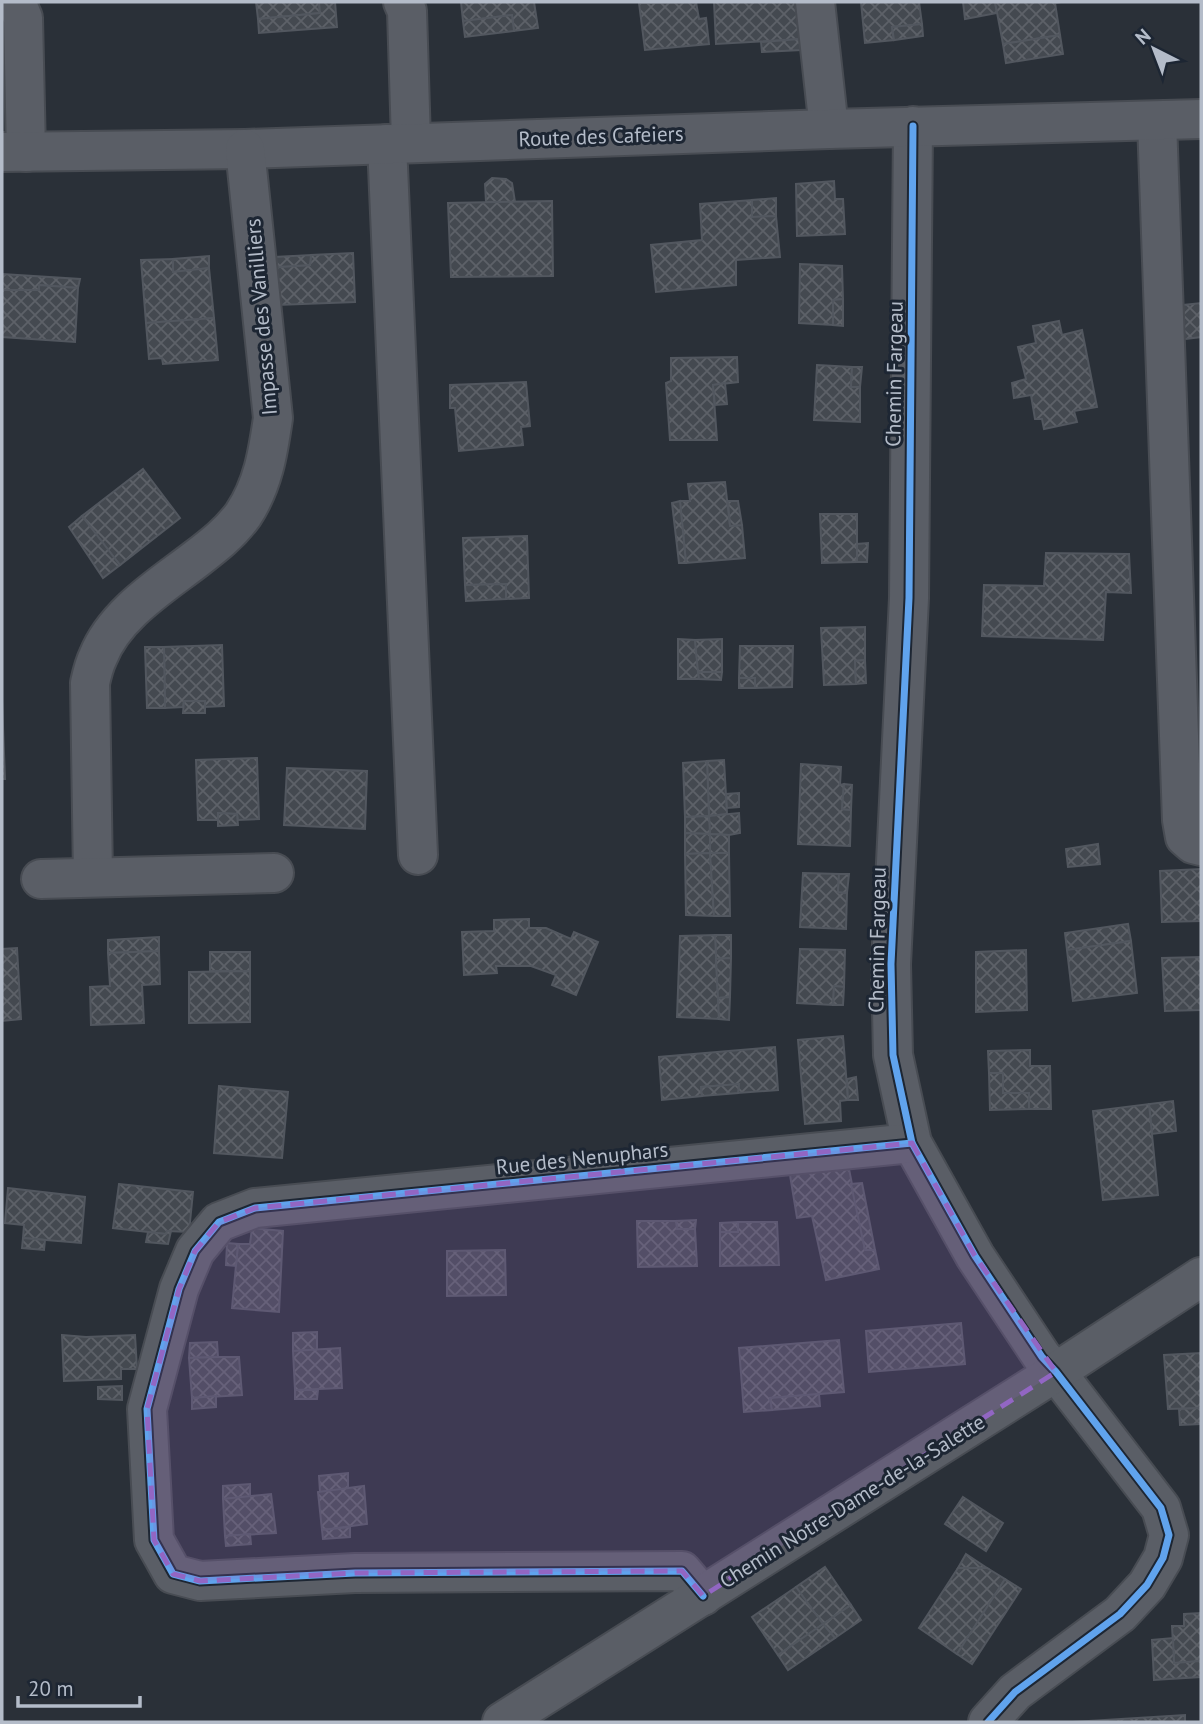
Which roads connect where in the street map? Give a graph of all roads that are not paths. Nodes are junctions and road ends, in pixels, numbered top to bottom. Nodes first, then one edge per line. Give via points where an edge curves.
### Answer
1 (16, 2) edge
2 (403, 2) edge
3 (815, 2) edge
4 (1201, 119) edge
5 (1157, 121) junction
6 (913, 126) junction
7 (829, 129) junction
8 (399, 143) junction
9 (245, 149) junction
10 (14, 152) edge
11 (1201, 846) edge
12 (418, 855) dead end
13 (274, 873) dead end
14 (93, 877) junction
15 (41, 879) dead end
16 (912, 1143) junction
17 (1201, 1277) edge
18 (1056, 1372) junction
19 (703, 1596) junction
20 (502, 1722) edge
21 (988, 1722) edge

1 - 10 street via 23,18
2 - 8 street via 407,11
3 - 7 street
4 - 5 street, Route des Cafeiers
5 - 6 street, Route des Cafeiers
5 - 11 street via 1182,820 1185,837
6 - 7 street, Route des Cafeiers
6 - 16 street, Chemin Fargeau via 909,598 891,964 893,1055
7 - 8 street, Route des Cafeiers
8 - 9 street, Route des Cafeiers
8 - 12 street
9 - 10 street, Route des Cafeiers
9 - 14 street, Impasse des Vanilliers via 273,418 268,457 242,516 219,541 131,611 98,655 90,683
13 - 14 street
14 - 15 street
16 - 18 street, Chemin Fargeau via 975,1256
16 - 19 street, Rue des Nenuphars via 255,1208 219,1222 195,1251 179,1289 147,1409 154,1540 173,1574 200,1581 355,1573 682,1571
17 - 18 street, Chemin Notre-Dame-de-la-Salette
18 - 19 street, Chemin Notre-Dame-de-la-Salette
18 - 21 street, Chemin Fargeau via 1161,1508 1169,1535 1163,1558 1147,1585 1120,1614 1015,1692
19 - 20 street, Chemin Notre-Dame-de-la-Salette

